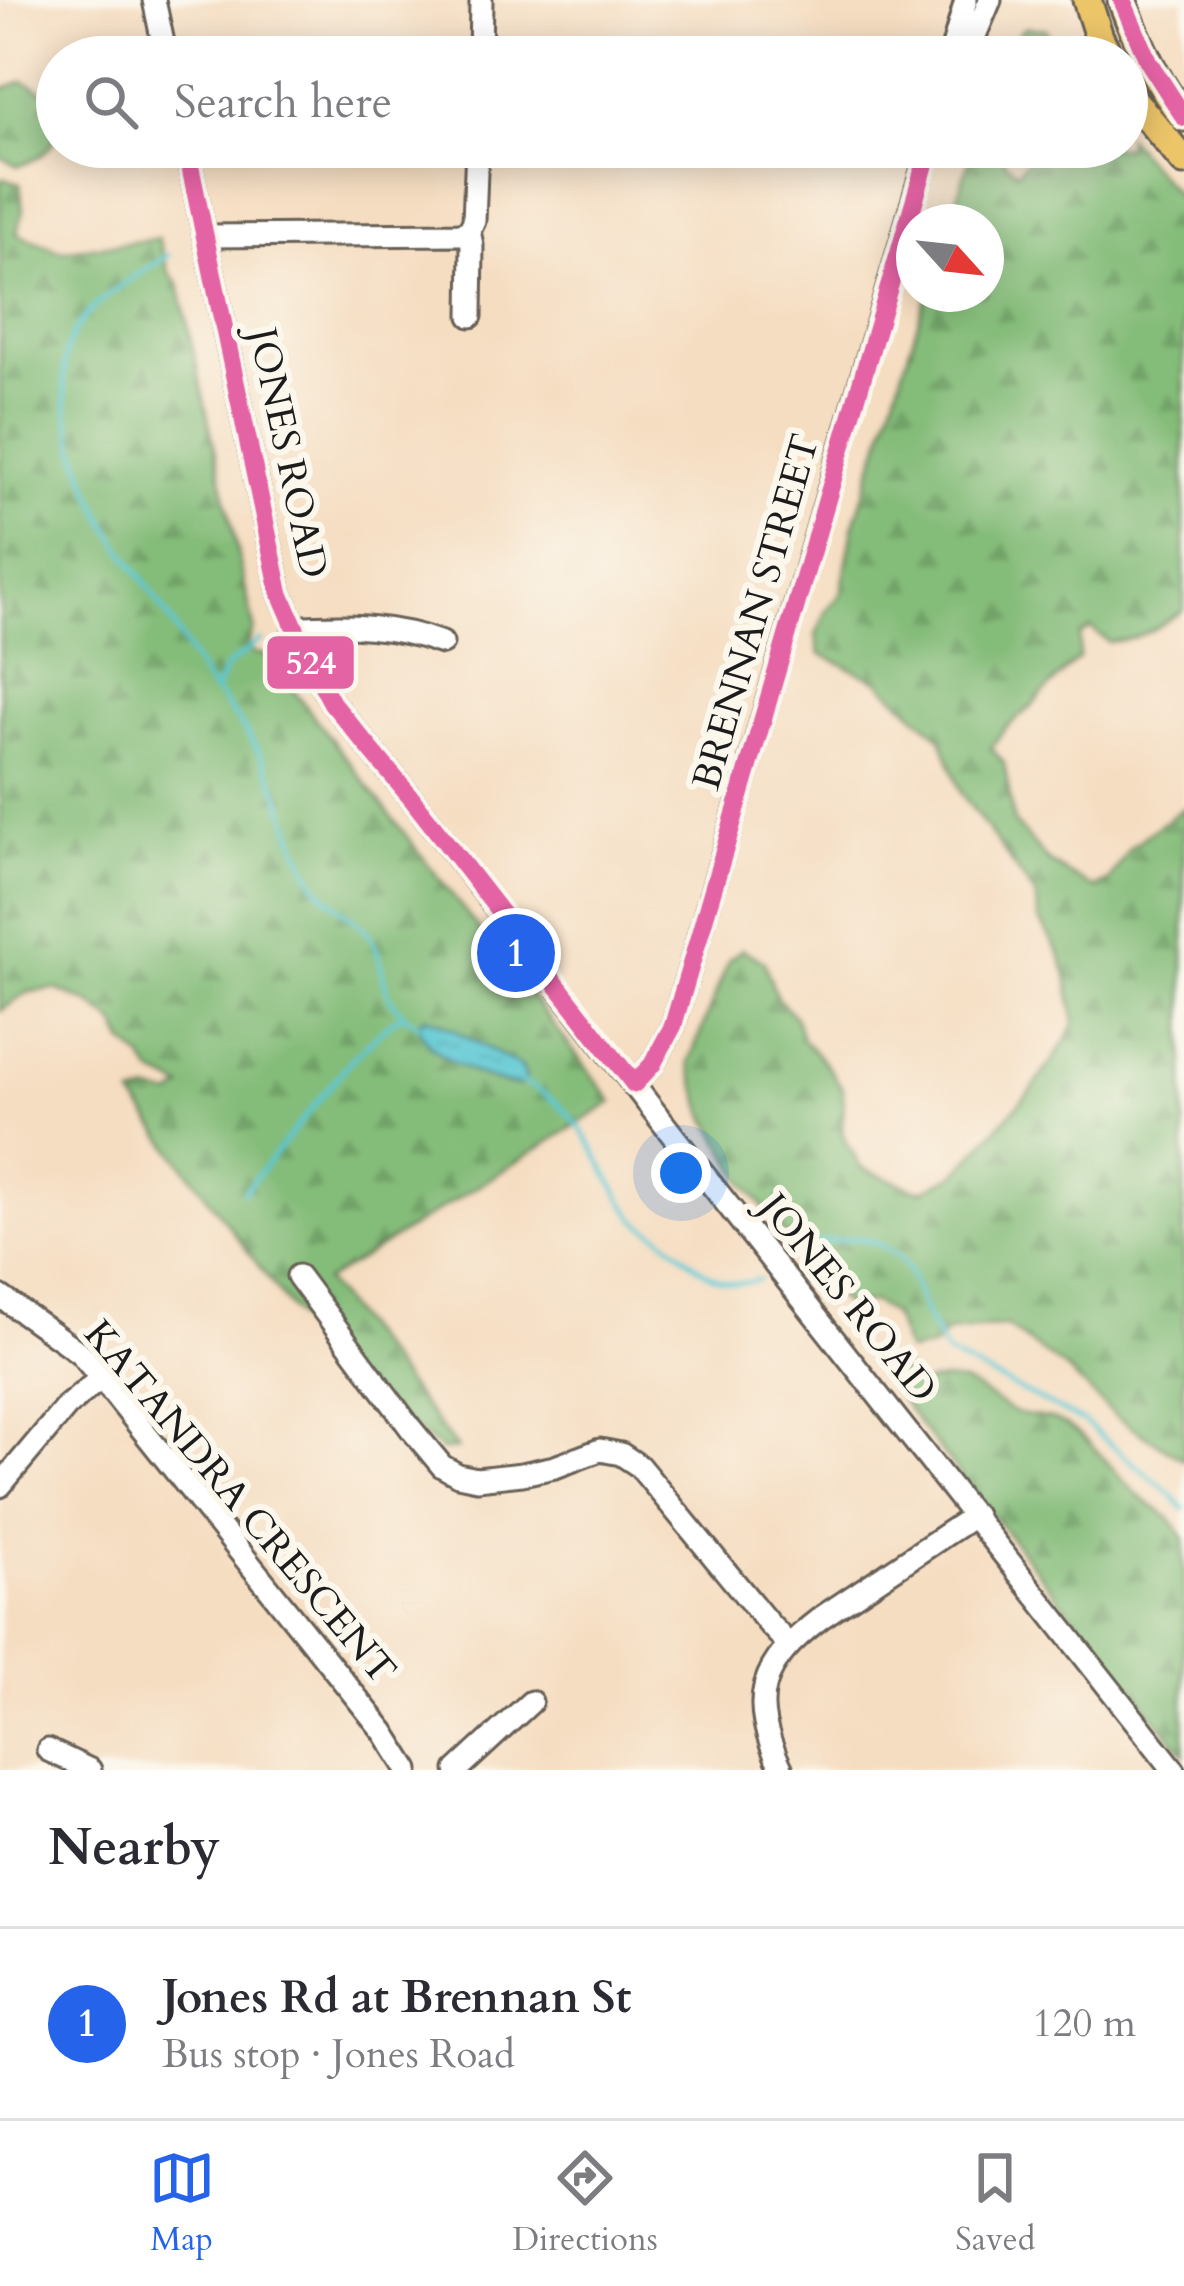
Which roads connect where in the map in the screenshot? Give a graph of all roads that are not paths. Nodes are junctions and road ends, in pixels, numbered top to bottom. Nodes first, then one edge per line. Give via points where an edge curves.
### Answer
1 (154, 0) edge
2 (482, 0) edge
3 (1122, 0) edge
4 (984, 1) edge
5 (1083, 5) edge
6 (162, 36) edge
7 (481, 36) edge
8 (963, 36) edge
9 (973, 36) edge
10 (1098, 36) edge
11 (1137, 36) edge
12 (1148, 62) edge
13 (1148, 117) edge
14 (1184, 117) edge
15 (1184, 161) edge
16 (190, 168) edge
17 (476, 168) edge
18 (924, 168) edge
19 (470, 231) junction
20 (205, 236) junction
21 (471, 316) dead end
22 (294, 628) junction
23 (442, 643) dead end
24 (634, 1084) junction
25 (298, 1276) dead end
26 (0, 1296) edge
27 (101, 1378) junction
28 (0, 1486) edge
29 (975, 1515) junction
30 (789, 1645) junction
31 (531, 1702) dead end
32 (48, 1750) dead end
33 (90, 1770) edge
34 (408, 1770) edge
35 (457, 1770) edge
36 (782, 1770) edge
37 (1174, 1770) edge

1 - 6 street
2 - 7 street
3 - 11 main road
4 - 8 street
4 - 9 street
5 - 10 main road
12 - 14 main road
13 - 15 main road
16 - 20 street, JONES ROAD
17 - 19 street
18 - 24 street, BRENNAN STREET via 673,1025
19 - 20 street
19 - 21 street
20 - 22 street, JONES ROAD
22 - 23 street via 410,631
22 - 24 street, JONES ROAD via 332,703
24 - 29 street, JONES ROAD
25 - 30 street via 442,1466 477,1479 555,1467 600,1450 621,1454
26 - 27 street, KATANDRA CRESCENT via 80,1353
27 - 28 street
27 - 34 street, KATANDRA CRESCENT
29 - 30 street
29 - 37 street, JONES ROAD
30 - 36 street via 765,1682 762,1710
31 - 35 street
32 - 33 street

